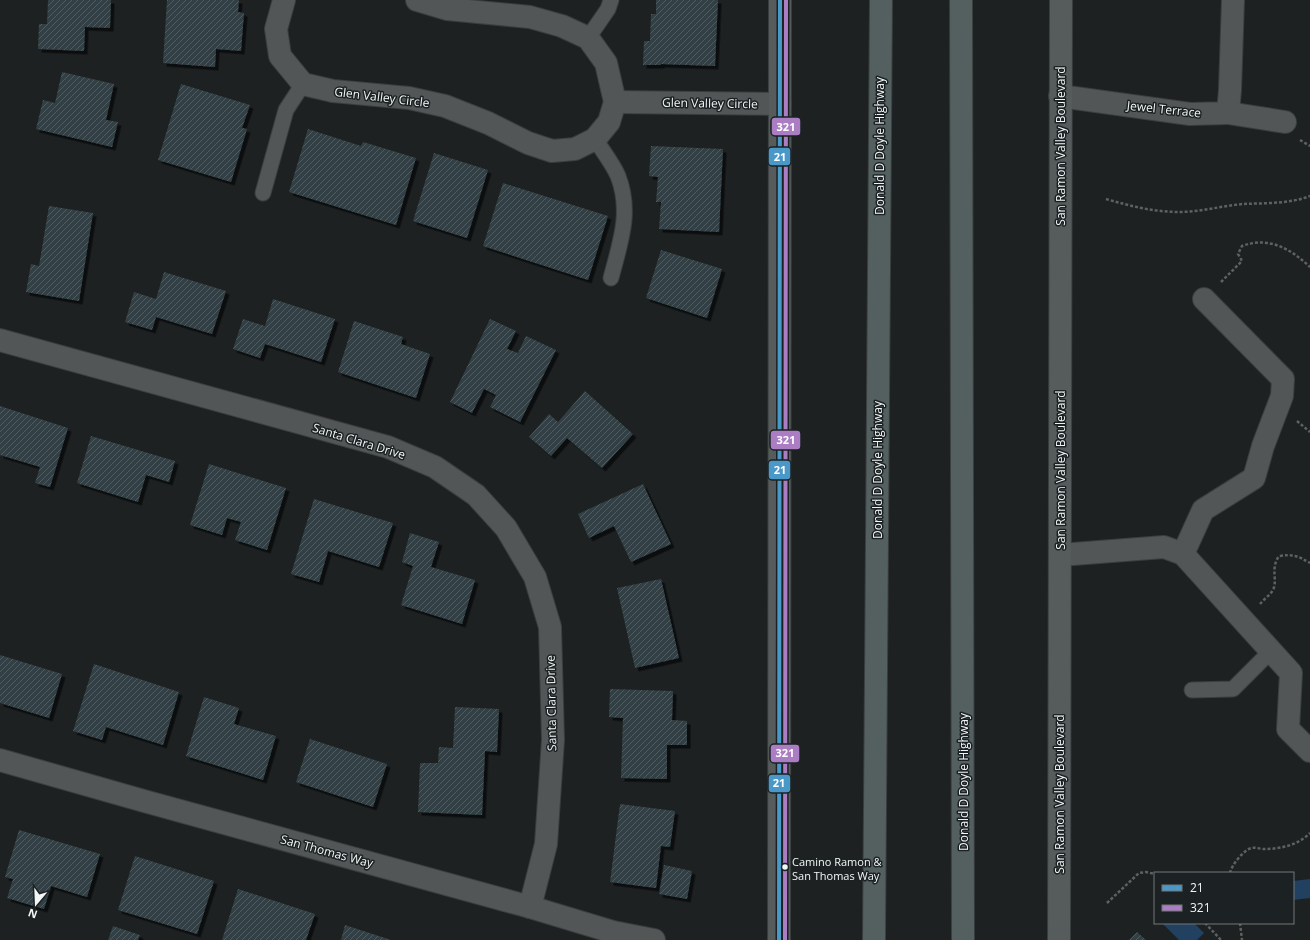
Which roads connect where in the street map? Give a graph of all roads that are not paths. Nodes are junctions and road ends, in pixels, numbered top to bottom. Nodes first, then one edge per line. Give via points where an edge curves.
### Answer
1 (284, 0) edge
2 (417, 0) edge
3 (611, 0) edge
4 (780, 0) edge
5 (880, 0) edge
6 (961, 0) edge
7 (1061, 0) edge
8 (1233, 0) edge
9 (588, 38) junction
10 (303, 84) junction
11 (1060, 96) junction
12 (615, 102) junction
13 (780, 104) junction
14 (1228, 113) junction
15 (1285, 122) dead end
16 (595, 139) junction
17 (263, 194) dead end
18 (611, 278) dead end
19 (1204, 299) road end
20 (0, 340) edge
21 (1183, 554) junction
22 (1060, 555) junction
23 (1271, 651) junction
24 (1192, 690) dead end
25 (1310, 750) edge
26 (0, 760) edge
27 (530, 906) junction
28 (654, 940) edge
29 (780, 940) edge
30 (874, 940) edge
31 (963, 940) edge
32 (1059, 940) edge

1 - 10 street via 276,29 280,56
2 - 9 street, Glen Valley Circle via 447,9 530,17 562,26
3 - 9 lane via 608,10
4 - 13 main road
5 - 30 highway, Donald D Doyle Highway
6 - 31 highway, Donald D Doyle Highway
7 - 11 main road, San Ramon Valley Boulevard
8 - 14 street
9 - 12 street, Glen Valley Circle via 606,63
10 - 16 street, Glen Valley Circle via 333,91 409,98 445,106 552,151 575,149
10 - 17 lane via 286,110
11 - 14 street, Jewel Terrace via 1190,114
11 - 22 main road, San Ramon Valley Boulevard
12 - 13 street, Glen Valley Circle
12 - 16 street, Glen Valley Circle via 610,122
13 - 29 main road
14 - 15 street, Jewel Terrace
16 - 18 lane via 618,175 624,197 625,222
19 - 21 street via 1283,379 1282,396 1254,478 1203,510
20 - 27 street, Santa Clara Drive via 388,447 435,467 476,495 506,528 535,577 550,627 553,740 546,844
21 - 22 street via 1164,547
21 - 23 street
22 - 32 main road, San Ramon Valley Boulevard
23 - 24 lane via 1233,689
23 - 25 street via 1292,673 1288,730
26 - 27 street, San Thomas Way
27 - 28 street, San Thomas Way via 613,932

